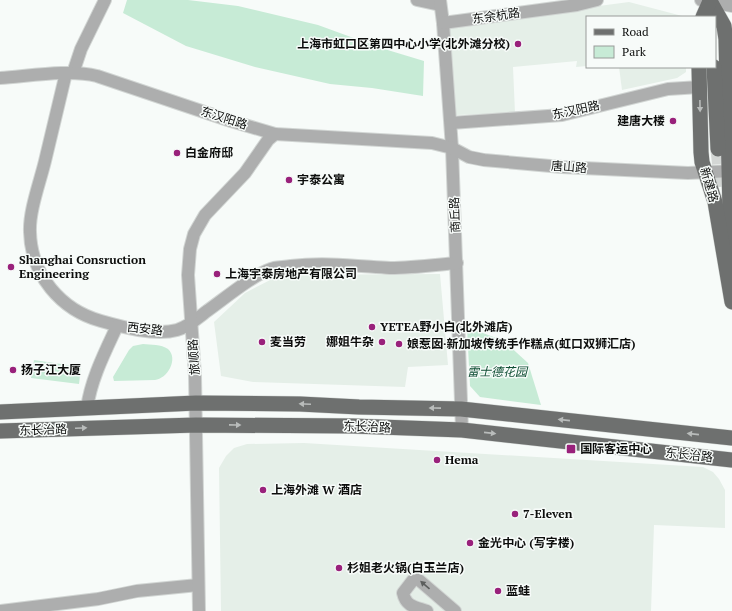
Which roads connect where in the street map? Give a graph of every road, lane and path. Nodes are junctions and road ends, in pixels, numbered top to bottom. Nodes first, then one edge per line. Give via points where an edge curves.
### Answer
1 (105, 0) edge
2 (417, 0) edge
3 (597, 0) edge
4 (707, 0) edge
5 (440, 2) edge
6 (732, 6) edge
7 (703, 16) edge
8 (711, 16) edge
9 (443, 24) junction
10 (699, 68) edge
11 (714, 68) edge
12 (70, 73) junction
13 (0, 78) edge
14 (700, 87) junction
15 (451, 123) junction
16 (275, 134) junction
17 (452, 148) junction
18 (718, 149) tunnel mouth
19 (731, 171) edge
20 (708, 178) junction
21 (731, 189) edge
22 (732, 250) edge
23 (456, 263) junction
24 (732, 302) edge
25 (192, 323) junction
26 (117, 326) junction
27 (196, 404) junction
28 (87, 408) junction
29 (461, 409) junction
30 (0, 412) edge
31 (196, 425) junction
32 (462, 430) junction
33 (0, 431) edge
34 (732, 438) edge
35 (732, 460) edge
36 (198, 585) junction
37 (1, 611) edge
38 (199, 611) edge
39 (427, 611) edge
40 (455, 611) edge

1 - 12 street, 西安路
2 - 5 street
3 - 9 street, 东余杭路
4 - 6 street
4 - 7 main road
4 - 8 main road
4 - 19 main road, 新建路 via 724,26 726,39
5 - 9 street, 商丘路
9 - 15 street, 商丘路
10 - 14 main road, 新建路
11 - 18 main road
12 - 13 street, 东汉阳路
12 - 16 street, 东汉阳路 via 87,73
12 - 26 street, 西安路 via 32,215 32,247 41,273 61,300 82,314
14 - 15 street, 东汉阳路 via 668,89 562,115
14 -> 20 main road, 新建路 via 701,152
15 - 17 street, 商丘路
16 - 17 street, 东汉阳路 via 432,144
16 - 25 street, 旅顺路 via 245,173 205,215 194,234 188,275
17 - 20 street, 唐山路 via 469,157 484,160 562,167 688,173
17 - 23 street, 商丘路
19 - 20 street, 唐山路
19 - 21 main road, 新建路
20 - 21 street, 唐山路
20 - 24 main road, 新建路 via 719,224
21 - 22 main road, 新建路
23 - 25 street, 西安路 via 391,268 328,264 274,268 255,277
23 - 29 street, 商丘路
25 - 26 street, 西安路 via 177,330 164,332
25 - 27 street, 旅顺路
26 - 28 street via 93,382
27 - 28 main road, 东长治路
29 -> 27 main road, 东长治路
27 - 31 street, 旅顺路
28 - 30 main road, 东长治路
29 - 32 street, 商丘路
34 -> 29 main road, 东长治路
31 -> 32 main road, 东长治路
33 -> 31 main road, 东长治路
31 - 36 street, 旅顺路
32 -> 35 main road, 东长治路
36 - 37 street via 137,591
36 - 38 street, 旅顺路
40 -> 39 street via 420,581 413,580 404,593 404,599 408,604

